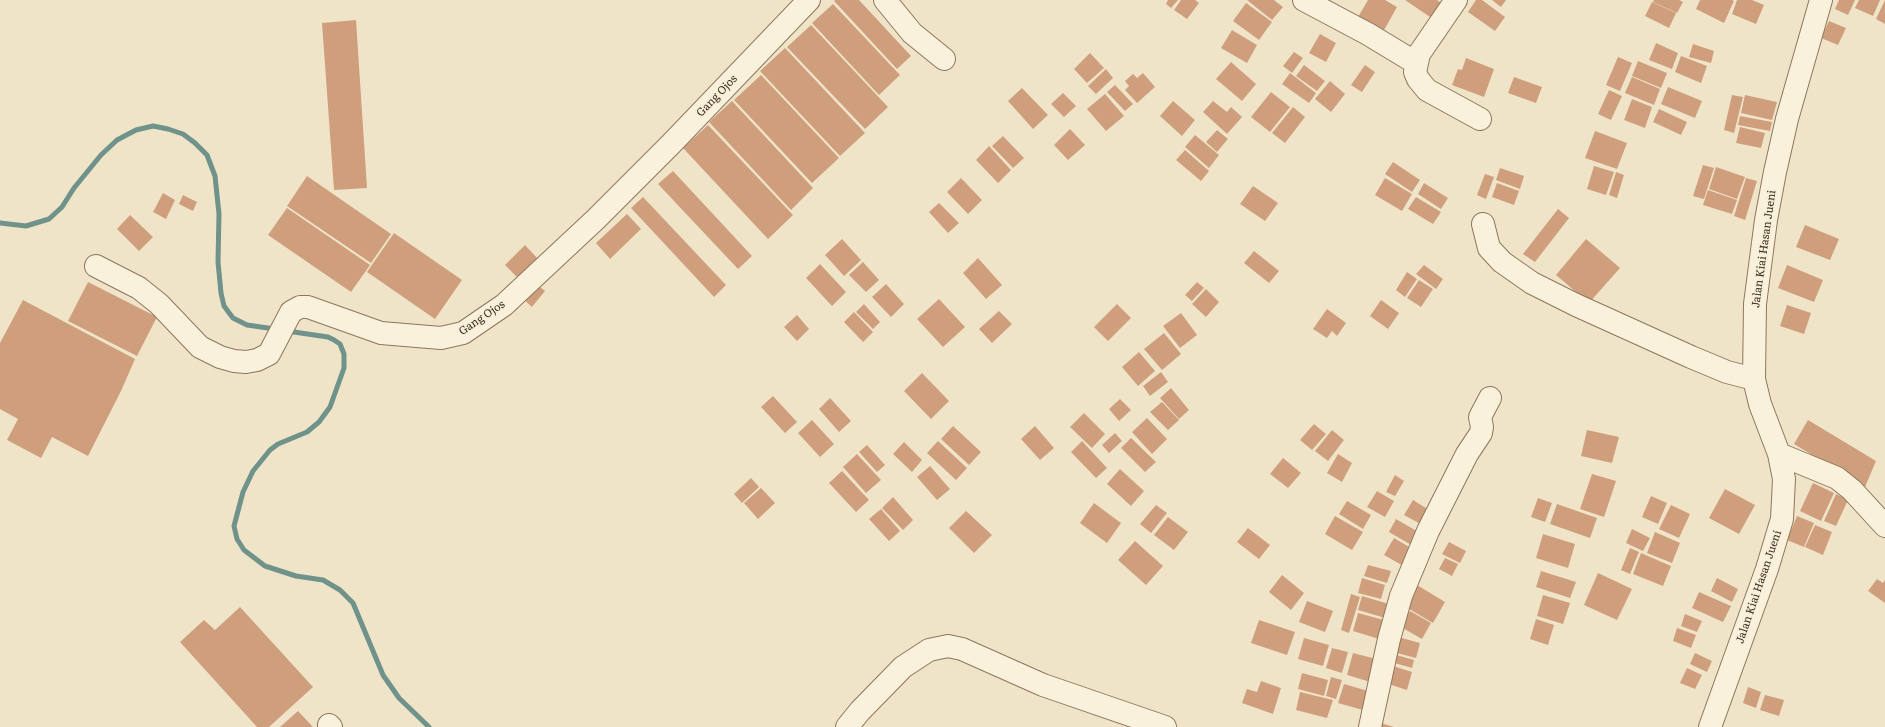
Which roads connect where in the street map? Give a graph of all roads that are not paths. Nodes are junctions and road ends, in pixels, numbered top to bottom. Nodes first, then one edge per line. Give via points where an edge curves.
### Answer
1 (809, 0) edge
2 (885, 0) edge
3 (1304, 0) edge
4 (1456, 0) edge
5 (1822, 0) edge
6 (944, 59) dead end
7 (1416, 63) junction
8 (1480, 118) dead end
9 (1483, 224) dead end
10 (96, 266) dead end
11 (1754, 379) junction
12 (1490, 398) dead end
13 (1779, 454) junction
14 (1885, 526) edge
15 (847, 727) edge
16 (1165, 727) edge
17 (1370, 727) edge
18 (1710, 727) edge

1 - 10 street, Gang Ojos via 596,219 504,305 463,333 441,338 381,333 300,306 291,312 269,354 246,362 220,357 200,347 144,292
2 - 6 street via 912,33
3 - 7 street
4 - 7 street via 1419,54
5 - 11 street, Jalan Kiai Hasan Jueni via 1787,119 1766,220 1755,304
7 - 8 street via 1415,72 1427,90
9 - 11 street via 1489,248 1502,262 1532,283 1691,357 1726,372
11 - 13 street, Jalan Kiai Hasan Jueni via 1760,404
12 - 17 street via 1480,416 1481,433 1467,454 1428,531 1401,596
13 - 14 street via 1837,478 1852,490
13 - 18 street, Jalan Kiai Hasan Jueni via 1784,479 1782,519 1767,569
15 - 16 street via 903,667 929,650 948,646 1043,685

